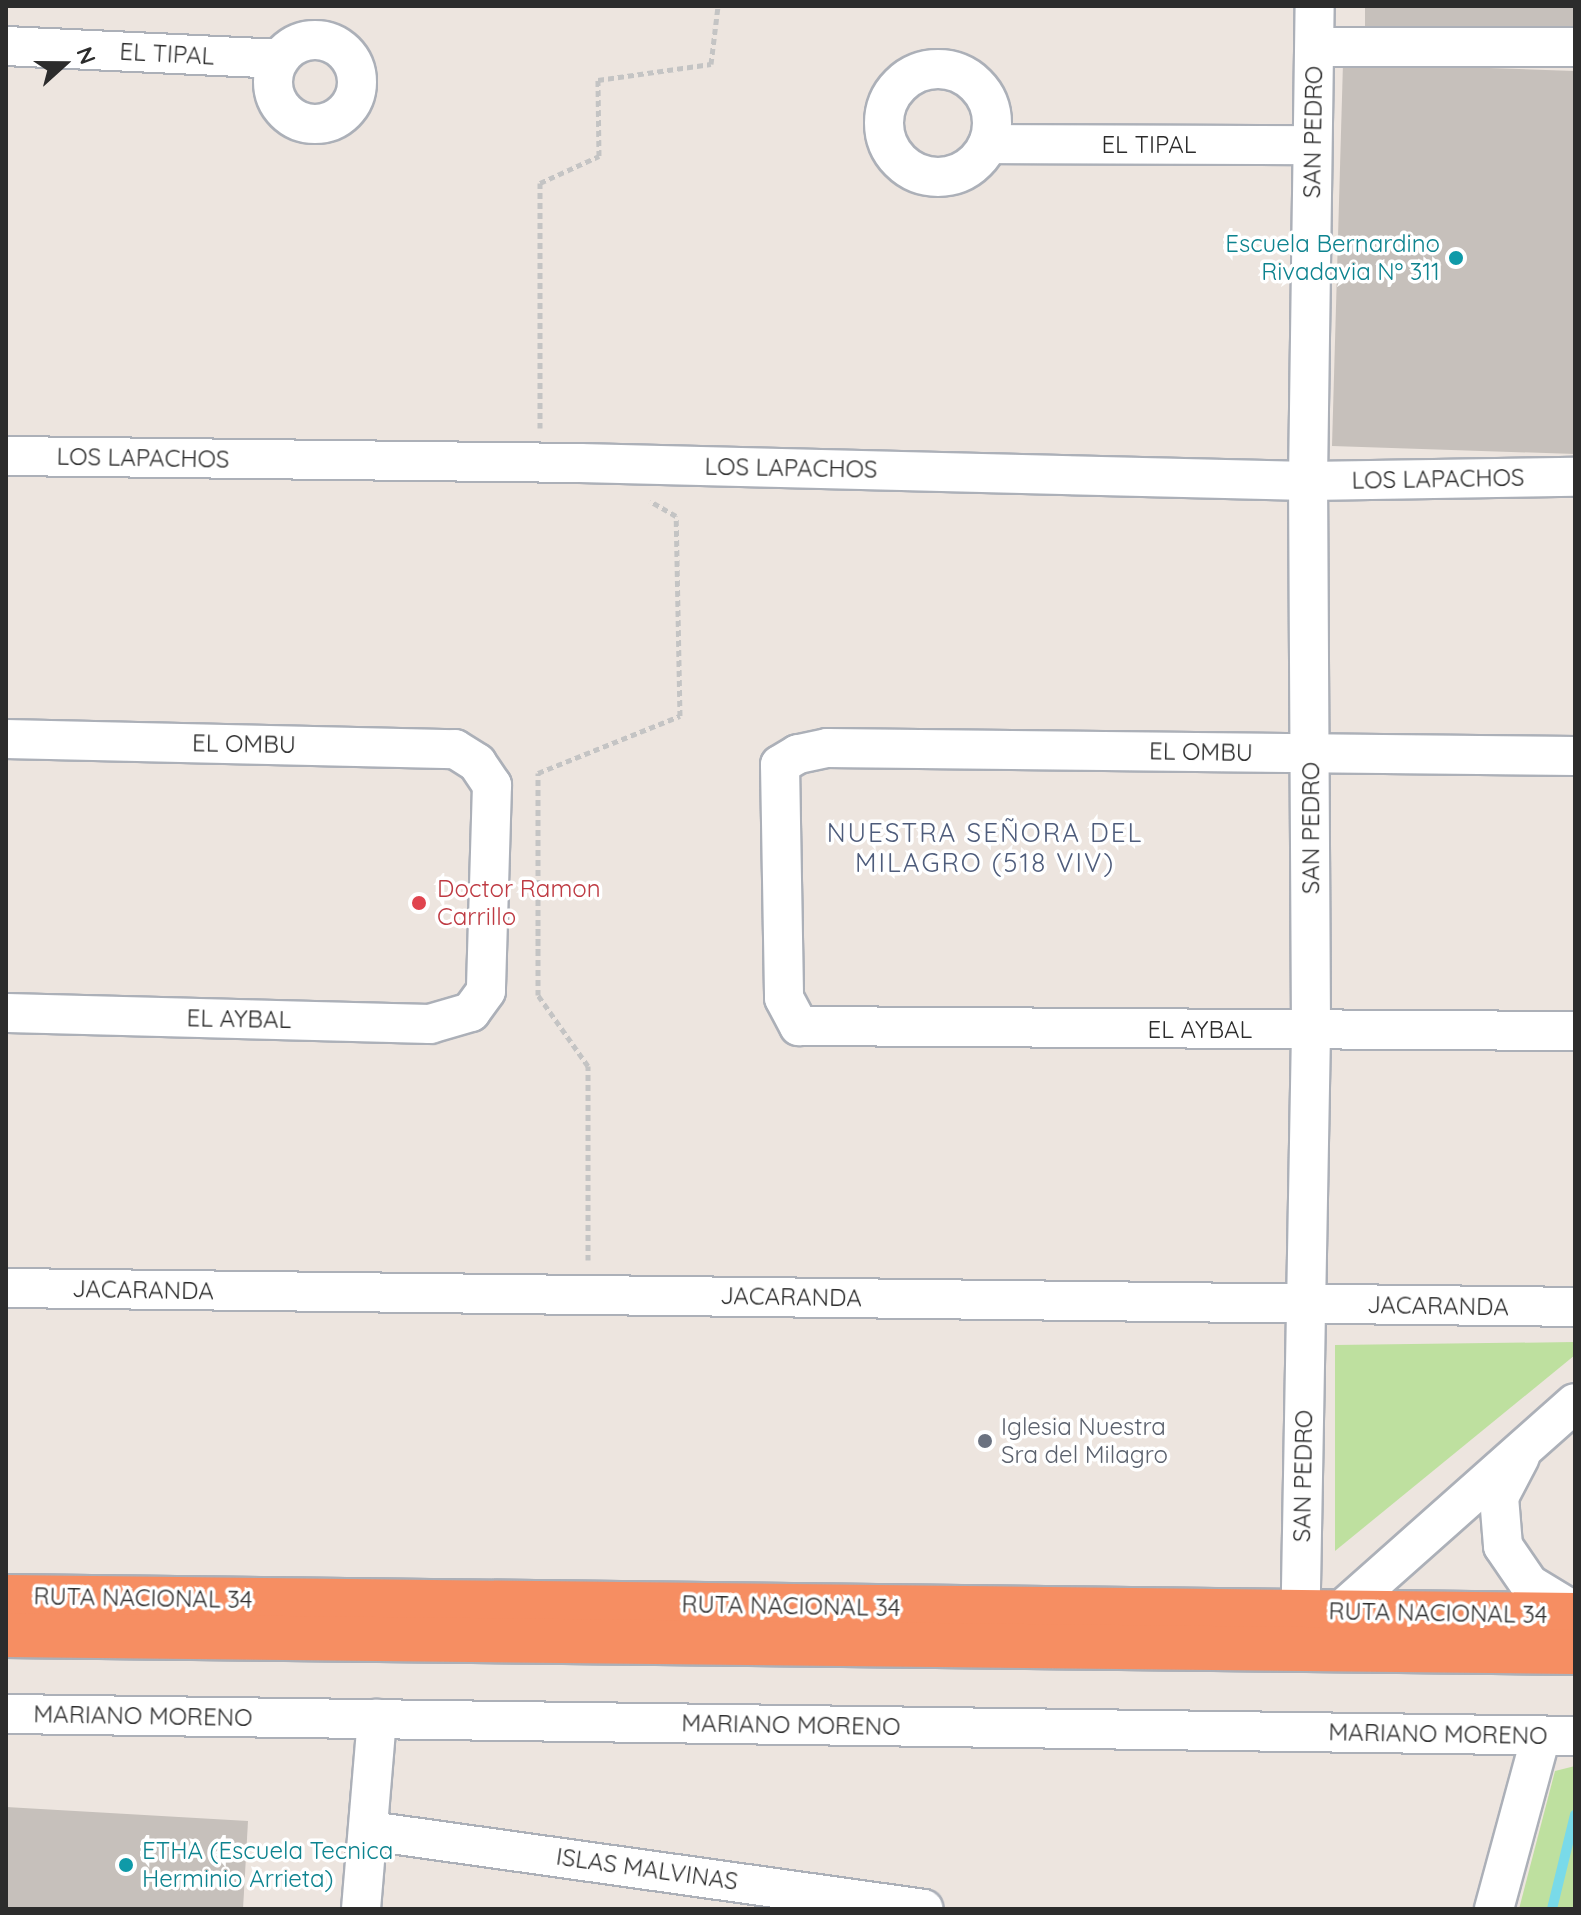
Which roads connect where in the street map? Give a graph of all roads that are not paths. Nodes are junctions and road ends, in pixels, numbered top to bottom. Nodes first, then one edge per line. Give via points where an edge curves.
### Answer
1 (1315, 6) edge
2 (6, 46) edge
3 (1315, 47) junction
4 (1575, 47) edge
5 (280, 59) dead end
6 (988, 144) dead end
7 (1311, 145) junction
8 (6, 456) edge
9 (1575, 477) edge
10 (1308, 481) junction
11 (6, 739) edge
12 (1310, 753) junction
13 (1575, 756) edge
14 (471, 1012) joint
15 (6, 1013) edge
16 (824, 1028) joint
17 (1311, 1030) junction
18 (1575, 1031) edge
19 (6, 1288) edge
20 (1305, 1304) junction
21 (1575, 1307) edge
22 (1575, 1403) edge
23 (1525, 1448) junction
24 (6, 1597) edge
25 (1575, 1614) edge
26 (1313, 1624) junction
27 (6, 1635) edge
28 (1575, 1652) edge
29 (6, 1714) edge
30 (377, 1719) junction
31 (1558, 1736) edge
32 (370, 1831) junction
33 (361, 1909) edge
34 (924, 1909) edge
35 (1494, 1909) edge

1 - 3 street, SAN PEDRO
2 - 5 street, EL TIPAL
3 - 4 street
3 - 7 street, SAN PEDRO
6 - 7 street, EL TIPAL
7 - 10 street, SAN PEDRO
8 - 10 street, LOS LAPACHOS via 580,463
9 - 10 street, LOS LAPACHOS
10 - 12 street, SAN PEDRO
11 - 14 street, EL OMBU via 455,749 477,763 492,785 486,991
12 - 13 street, EL OMBU
12 - 16 street, EL OMBU via 827,748 798,754 780,765 784,998 799,1026
12 - 17 street, SAN PEDRO
14 - 15 street, EL AYBAL via 430,1024
16 - 17 street, EL AYBAL
17 - 18 street, EL AYBAL
17 - 20 street, SAN PEDRO
19 - 20 street, JACARANDA
20 - 21 street, JACARANDA
20 - 26 street, SAN PEDRO
22 - 23 street
23 - 25 street via 1499,1497 1503,1546 1529,1584
23 - 26 street
24 - 26 highway, RUTA NACIONAL 34
25 - 26 highway, RUTA NACIONAL 34
26 - 27 highway, RUTA NACIONAL 34
26 - 28 highway, RUTA NACIONAL 34
29 - 30 street, MARIANO MORENO
30 - 31 street, MARIANO MORENO
30 - 32 street
31 - 35 street
32 - 33 street
32 - 34 street, ISLAS MALVINAS

